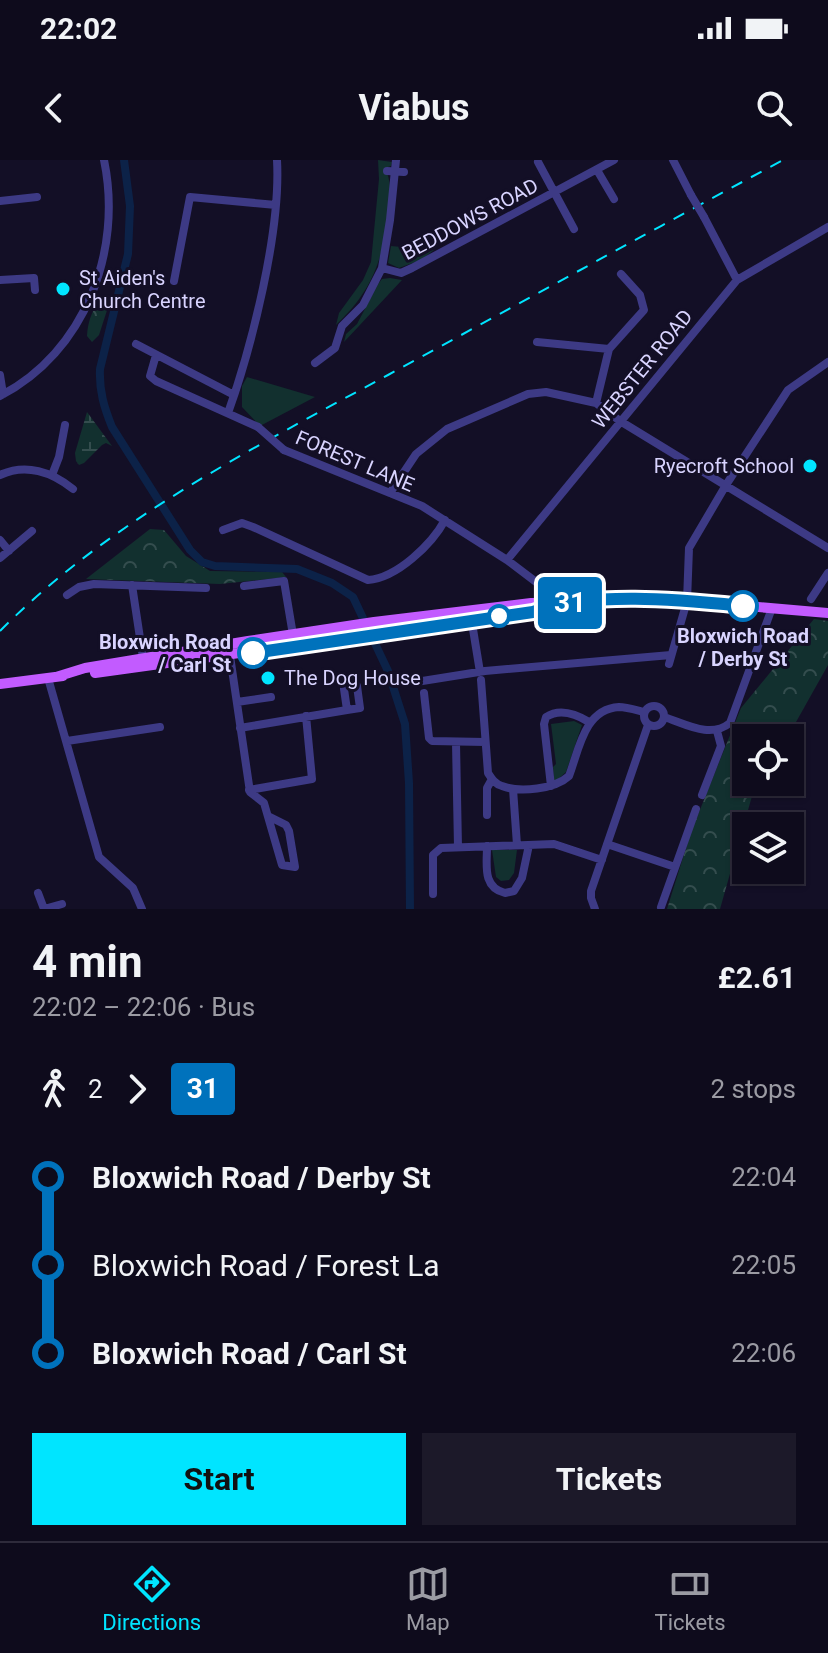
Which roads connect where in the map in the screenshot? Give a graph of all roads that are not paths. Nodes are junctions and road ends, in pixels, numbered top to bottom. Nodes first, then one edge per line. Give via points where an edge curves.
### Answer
1 (104, 160) edge
2 (277, 160) edge
3 (396, 160) edge
4 (673, 160) edge
5 (608, 161) edge
6 (538, 162) edge
7 (597, 170) junction
8 (554, 193) junction
9 (37, 197) dead end
10 (614, 199) dead end
11 (0, 201) edge
12 (276, 205) junction
13 (828, 227) edge
14 (574, 229) dead end
15 (382, 268) junction
16 (621, 274) dead end
17 (0, 280) edge
18 (737, 280) junction
19 (174, 281) dead end
20 (35, 290) dead end
21 (537, 342) dead end
22 (136, 344) dead end
23 (609, 349) junction
24 (156, 355) junction
25 (315, 363) dead end
26 (828, 363) edge
27 (0, 375) edge
28 (1, 395) edge
29 (234, 395) junction
30 (596, 403) junction
31 (228, 413) junction
32 (620, 421) junction
33 (65, 425) dead end
34 (55, 473) junction
35 (0, 475) edge
36 (726, 485) junction
37 (73, 489) dead end
38 (390, 493) junction
39 (445, 520) junction
40 (229, 529) dead end
41 (32, 531) dead end
42 (0, 540) edge
43 (828, 548) edge
44 (9, 551) junction
45 (0, 558) edge
46 (507, 560) junction
47 (828, 573) edge
48 (132, 585) junction
49 (244, 586) dead end
50 (206, 588) dead end
51 (67, 595) dead end
52 (811, 599) dead end
53 (687, 601) junction
54 (555, 604) junction
55 (772, 608) junction
56 (828, 612) edge
57 (470, 615) junction
58 (357, 631) junction
59 (293, 635) junction
60 (230, 649) junction
61 (143, 658) junction
62 (480, 676) junction
63 (52, 677) junction
64 (416, 682) dead end
65 (0, 684) edge
66 (357, 686) dead end
67 (344, 689) dead end
68 (424, 693) dead end
69 (271, 697) dead end
70 (237, 702) junction
71 (347, 710) junction
72 (644, 712) junction
73 (306, 716) junction
74 (664, 717) junction
75 (589, 722) junction
76 (648, 725) junction
77 (160, 727) dead end
78 (240, 728) junction
79 (717, 731) junction
80 (67, 741) junction
81 (485, 742) junction
82 (456, 743) junction
83 (492, 779) junction
84 (551, 786) junction
85 (513, 789) junction
86 (250, 791) junction
87 (702, 795) dead end
88 (696, 809) dead end
89 (487, 815) dead end
90 (270, 817) junction
91 (607, 844) junction
92 (517, 845) junction
93 (529, 845) junction
94 (487, 846) junction
95 (458, 847) junction
96 (602, 860) junction
97 (675, 867) junction
98 (38, 893) dead end
99 (433, 894) dead end
100 (62, 904) dead end
101 (661, 907) edge
102 (44, 909) edge
103 (142, 909) edge
104 (595, 909) edge

1 - 28 street via 108,237 97,284 76,325 47,362
2 - 12 street
3 - 15 street
4 - 18 street, bridge
5 - 7 street, BEDDOWS ROAD
6 - 8 street
7 - 8 street, BEDDOWS ROAD
7 - 10 street
8 - 14 street
8 - 15 street, BEDDOWS ROAD via 401,273
9 - 11 street
12 - 19 street via 190,197
12 - 29 street
13 - 18 street, WEBSTER ROAD
15 - 25 street via 359,311 342,326 335,348
16 - 23 street via 640,295 644,310
17 - 20 street via 34,278
18 - 32 street, WEBSTER ROAD
21 - 23 street
22 - 24 street
23 - 30 street
24 - 29 street
24 - 31 street, FOREST LANE via 150,376 156,381
26 - 36 street via 788,390
27 - 28 street
29 - 31 street
30 - 32 street
30 - 38 street via 546,392 484,411 447,429 416,454
31 - 38 street, FOREST LANE, bridge via 258,427 284,450
32 - 36 street
32 - 46 street, WEBSTER ROAD
33 - 34 street
34 - 35 street via 29,468
34 - 37 street
36 - 43 street
36 - 53 street via 689,548
38 - 39 street, FOREST LANE
39 - 40 street via 436,537 413,557 386,576 368,580 253,527 242,523
39 - 46 street, FOREST LANE
41 - 44 street
42 - 44 street
44 - 45 street
46 - 54 street, FOREST LANE
47 - 52 street
48 - 50 street
48 - 51 street via 79,587
48 - 61 street
49 - 59 street via 284,581
53 - 54 main road
53 - 55 main road
53 - 62 street via 670,660
54 - 57 main road via 531,603
55 - 56 main road
55 - 79 street via 733,718
57 - 58 main road
57 - 62 street
58 - 59 main road
58 - 60 main road via 253,653
59 - 60 main road
60 - 61 main road
60 - 63 main road
60 - 70 street
61 - 63 main road
62 - 64 street
62 - 81 street
63 - 65 main road
63 - 80 street
66 - 71 street via 360,708
67 - 71 street
68 - 82 street via 429,738
69 - 70 street
70 - 78 street
71 - 73 street
72 - 74 street via 656,705
72 - 75 street via 618,707
72 - 76 street
73 - 78 street
73 - 86 street via 312,779
74 - 76 street via 658,725
74 - 79 street
75 - 84 street via 569,776
75 - 84 street via 573,713 546,717
76 - 91 street
77 - 80 street
78 - 86 street
79 - 87 street via 721,746
80 - 103 street via 99,857 133,888
81 - 82 street
81 - 83 street
82 - 95 street
83 - 85 street
83 - 89 street
84 - 85 street
85 - 92 street
86 - 90 street
88 - 97 street
90 - 90 street via 280,862 295,867 289,831
91 - 96 street
91 - 97 street
92 - 93 street
92 - 94 street
93 - 94 street via 522,878 514,891 505,893 488,879
93 - 96 street via 554,844
94 - 95 street
95 - 99 street via 441,848 433,855
96 - 104 street via 591,891
97 - 101 street
98 - 102 street
100 - 102 street

